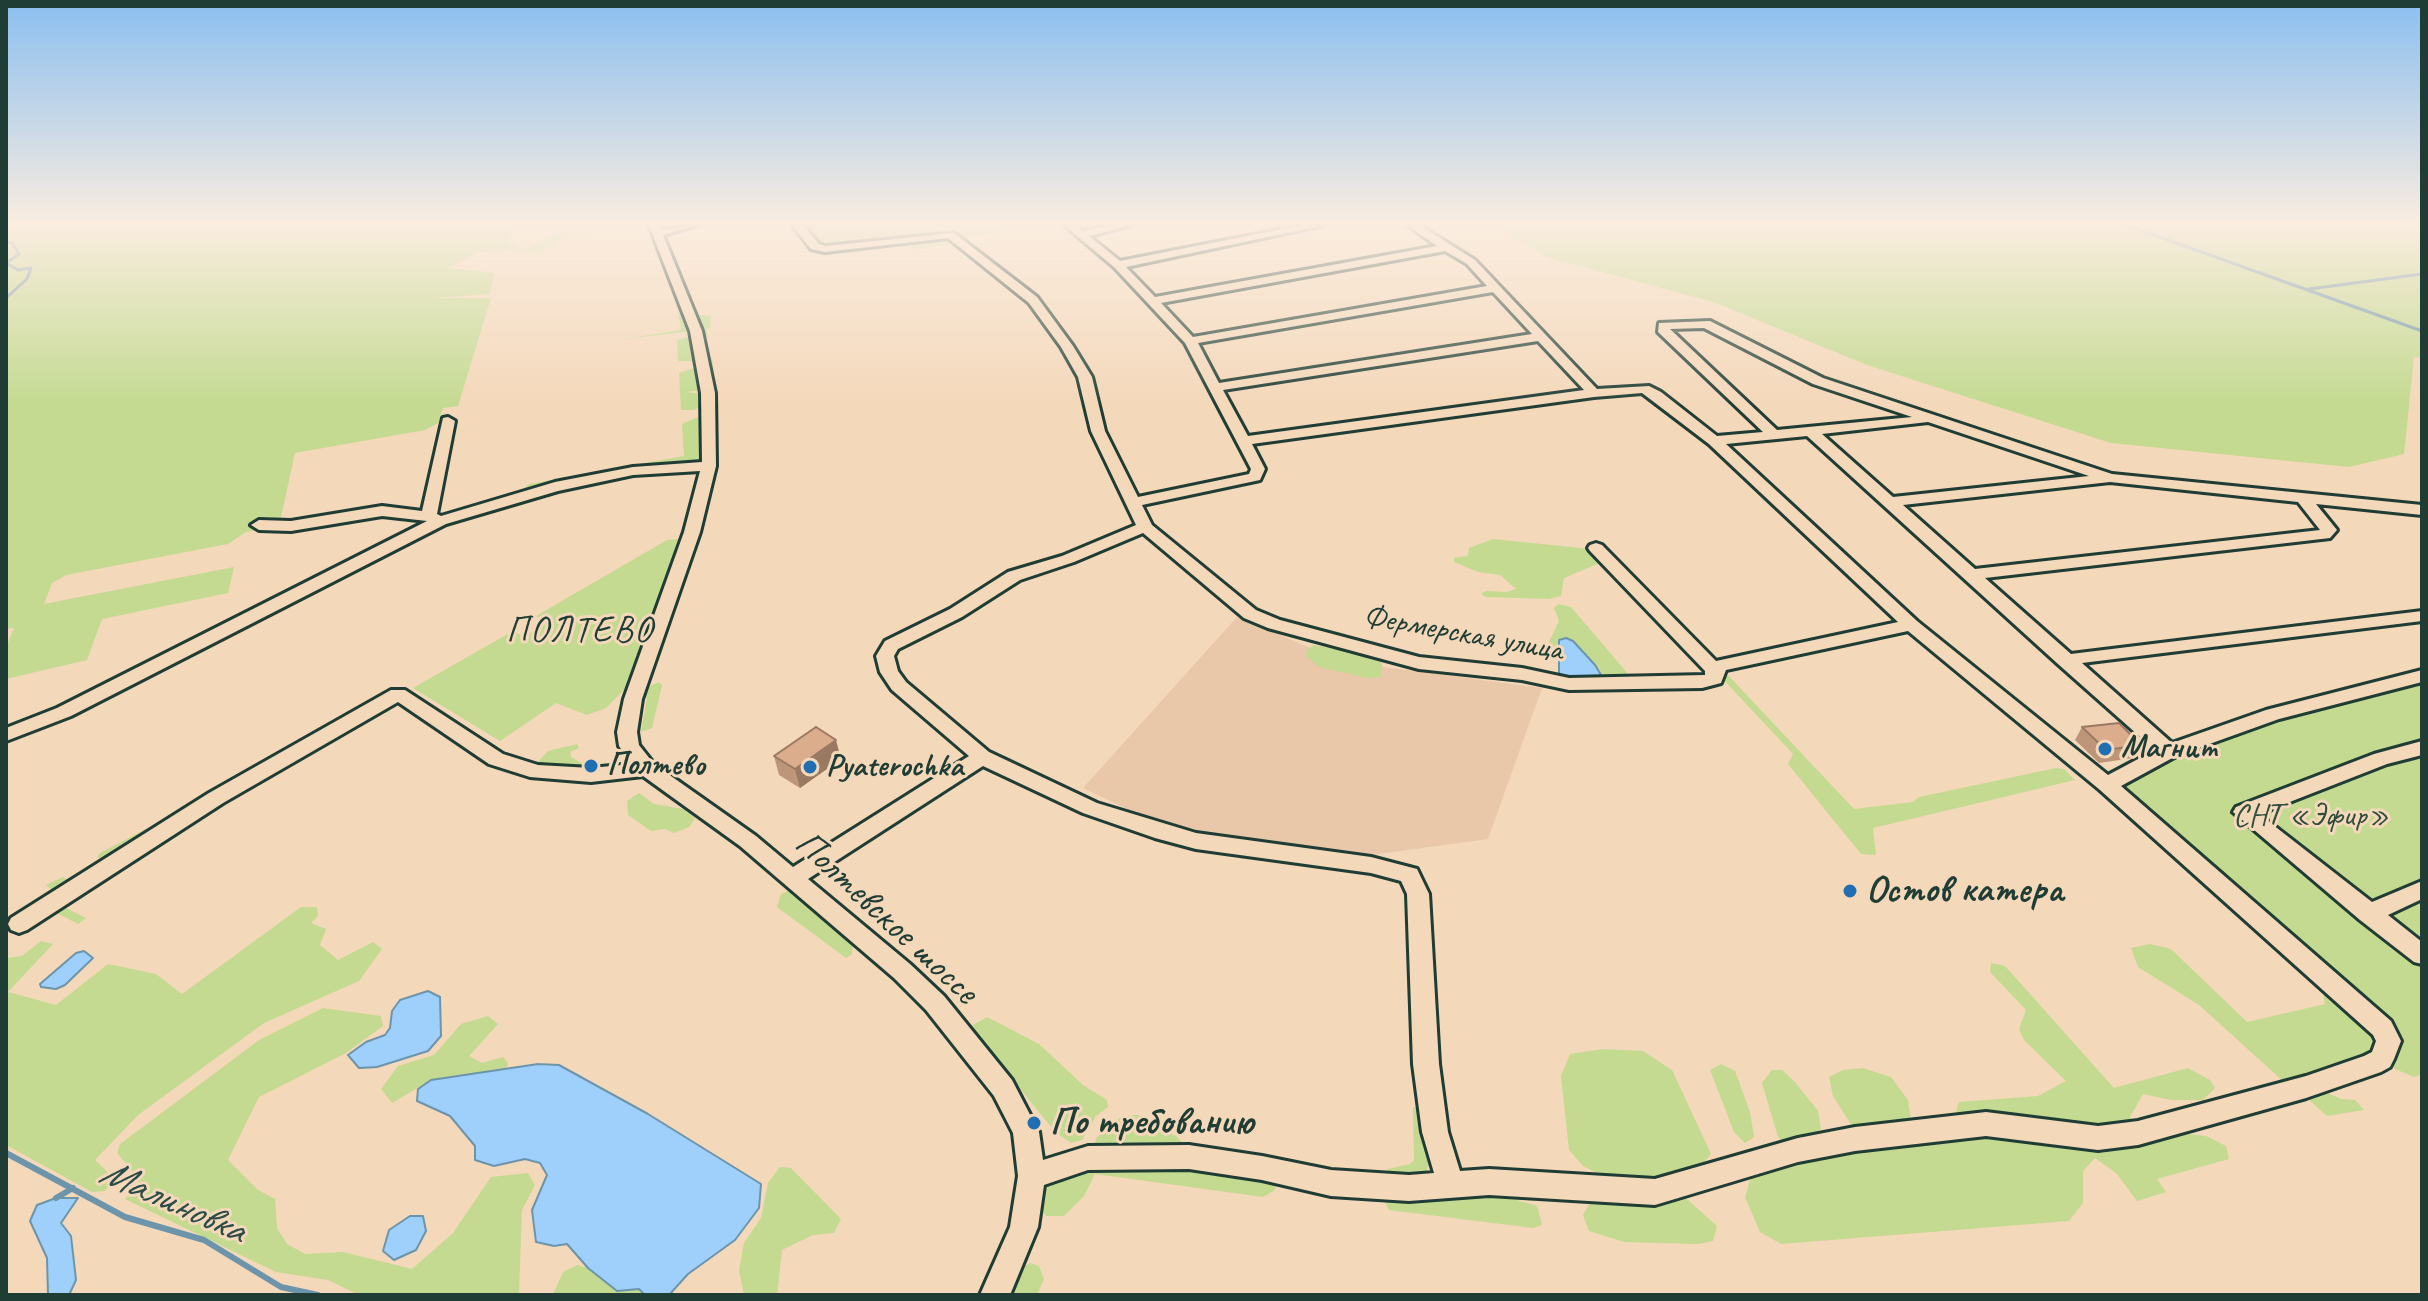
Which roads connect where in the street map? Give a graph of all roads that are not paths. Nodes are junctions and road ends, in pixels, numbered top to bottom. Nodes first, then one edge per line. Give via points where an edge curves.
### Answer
1 (680, 286) edge
2 (1015, 286) edge
3 (1138, 286) edge
4 (1236, 286) edge
5 (1493, 286) edge
6 (1495, 288) junction
7 (1152, 301) junction
8 (1540, 337) junction
9 (1190, 341) junction
10 (1217, 387) junction
11 (1594, 393) junction
12 (1932, 419) junction
13 (448, 421) dead end
14 (1810, 431) junction
15 (1773, 434) junction
16 (1244, 441) junction
17 (1714, 441) junction
18 (709, 466) junction
19 (2110, 478) junction
20 (2304, 499) junction
21 (1891, 502) junction
22 (1132, 503) junction
23 (2422, 510) edge
24 (434, 518) junction
25 (259, 525) dead end
26 (1145, 527) junction
27 (1596, 548) dead end
28 (1970, 575) junction
29 (2422, 616) edge
30 (1911, 625) junction
31 (2064, 660) junction
32 (1714, 670) junction
33 (2422, 676) edge
34 (6, 735) edge
35 (2422, 748) edge
36 (2169, 751) junction
37 (982, 757) junction
38 (647, 769) junction
39 (2107, 785) junction
40 (793, 878) junction
41 (2422, 889) edge
42 (2368, 914) junction
43 (19, 924) dead end
44 (2422, 955) edge
45 (1032, 1176) junction
46 (1451, 1185) junction
47 (995, 1295) edge

1 - 18 street via 708,393
2 - 22 street, Фермерская улица via 1033,300 1085,377 1098,431
3 - 7 street
4 - 7 street
5 - 6 street
6 - 8 street
6 - 9 street
7 - 9 street
8 - 10 street
8 - 11 street
9 - 10 street
10 - 16 street
11 - 16 street
11 - 17 street via 1649,389
12 - 14 street
12 - 15 street via 1818,381 1706,324 1663,326
12 - 19 street
13 - 24 street
14 - 15 street
14 - 21 street
15 - 17 street
16 - 22 street via 1258,469 1255,477
17 - 30 street
18 - 24 street via 633,471
18 - 38 street via 630,716 629,746
19 - 20 street
19 - 21 street
20 - 23 street
20 - 28 street via 2329,530 2324,535
21 - 28 street
22 - 26 street, Фермерская улица
24 - 25 street via 382,511 291,526
24 - 34 street via 64,712
26 - 32 street, Фермерская улица via 1250,614 1419,663 1569,684 1702,682 1714,679
26 - 37 street via 1014,576 891,645 885,656 899,686
27 - 32 street
28 - 31 street
29 - 31 street
30 - 32 street, Фермерская улица
30 - 39 street
31 - 36 street
33 - 36 street via 2273,714
35 - 42 street via 2243,812
36 - 39 street
37 - 40 street
37 - 46 street via 1090,808 1155,830 1409,875 1418,894 1426,1064 1435,1132
38 - 40 street, Полтевское шоссе
38 - 43 street via 591,775 537,772 496,759 398,694 216,798
39 - 46 street via 2382,1028 2389,1041 2381,1059 2306,1087 2138,1133 2098,1138 1986,1124 1855,1139 1655,1192 1489,1182
40 - 45 street, Полтевское шоссе via 935,1003 1003,1088 1026,1132
41 - 42 street
42 - 44 street
45 - 46 street via 1088,1158 1189,1157 1331,1183
45 - 47 street, Полтевское шоссе via 1024,1227

